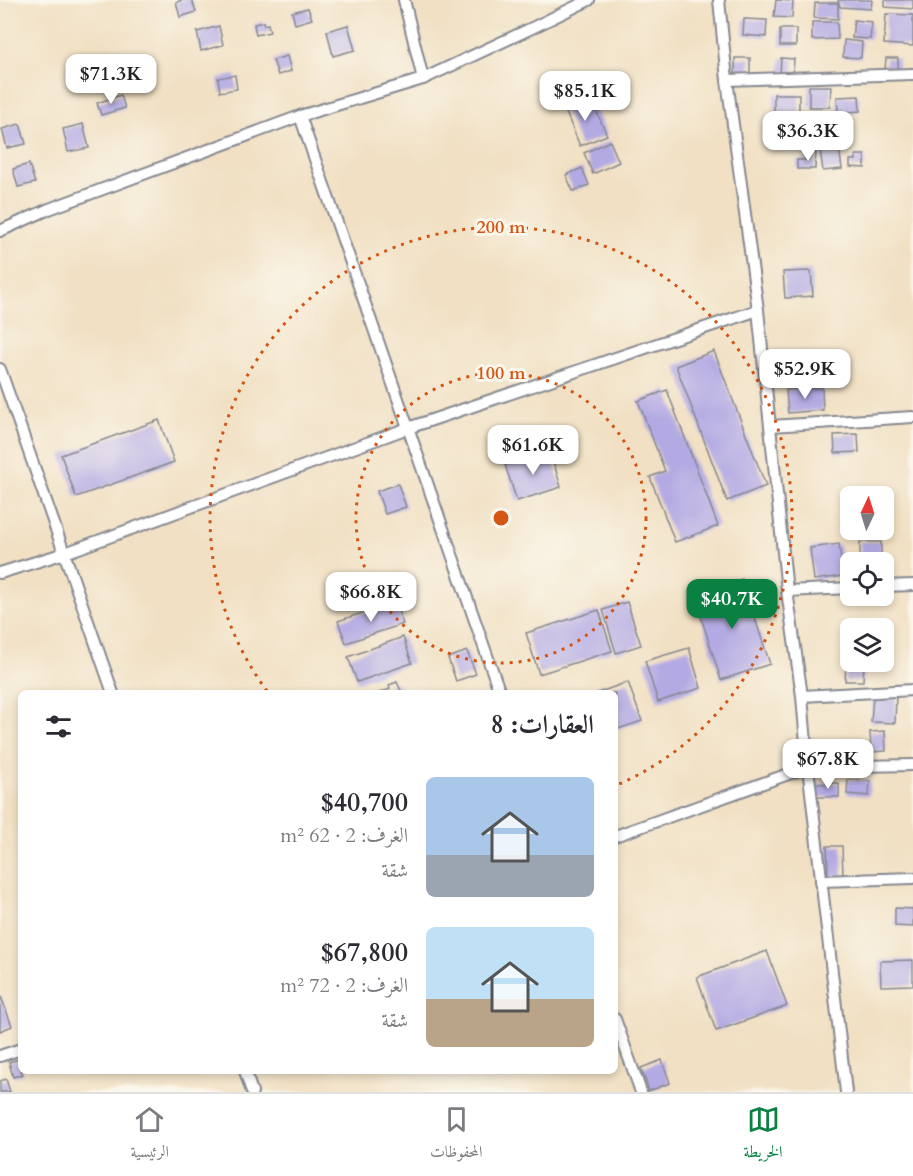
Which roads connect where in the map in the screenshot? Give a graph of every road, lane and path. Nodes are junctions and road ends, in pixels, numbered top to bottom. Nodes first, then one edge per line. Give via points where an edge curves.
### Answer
1 (404, 0) edge
2 (589, 0) edge
3 (718, 0) edge
4 (913, 74) edge
5 (423, 79) junction
6 (726, 80) junction
7 (300, 116) junction
8 (0, 231) edge
9 (758, 310) junction
10 (0, 369) edge
11 (913, 417) edge
12 (771, 426) junction
13 (408, 428) junction
14 (65, 553) junction
15 (0, 573) edge
16 (913, 585) edge
17 (894, 586) edge
18 (840, 588) edge
19 (787, 591) junction
20 (112, 690) edge
21 (499, 690) edge
22 (913, 690) edge
23 (802, 696) junction
24 (913, 765) edge
25 (808, 767) junction
26 (618, 835) edge
27 (913, 878) edge
28 (821, 881) junction
29 (618, 1027) edge
30 (18, 1050) edge
31 (0, 1056) edge
32 (246, 1074) edge
33 (252, 1092) edge
34 (641, 1092) edge
35 (846, 1092) edge

1 - 5 street
2 - 5 street
3 - 6 street
4 - 6 street
5 - 7 street
6 - 9 street
7 - 8 street via 49,209
7 - 13 street
9 - 12 street
9 - 13 street
10 - 14 street
11 - 12 street
12 - 19 street
13 - 14 street
13 - 21 street
14 - 15 street
14 - 20 street
16 - 17 street
18 - 19 street
19 - 23 street
22 - 23 street
23 - 25 street
24 - 25 street
25 - 26 street
25 - 28 street
27 - 28 street
28 - 35 street
29 - 34 street
30 - 31 street
32 - 33 street

